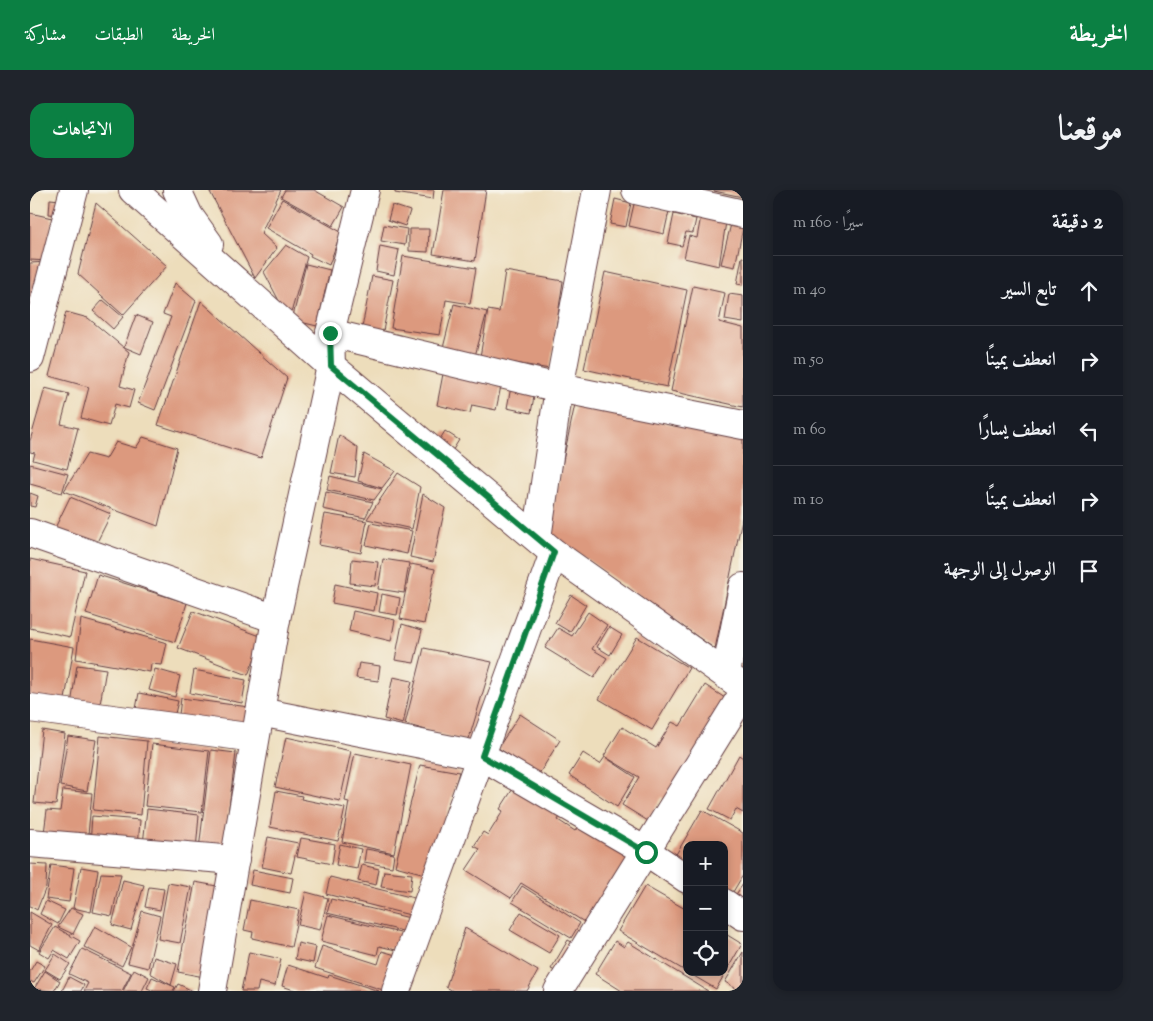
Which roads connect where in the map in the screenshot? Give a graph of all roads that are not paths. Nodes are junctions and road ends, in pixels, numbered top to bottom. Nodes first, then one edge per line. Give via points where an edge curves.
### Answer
1 (74, 190) edge
2 (133, 190) edge
3 (177, 190) edge
4 (365, 190) edge
5 (597, 190) edge
6 (637, 190) edge
7 (743, 214) edge
8 (231, 276) junction
9 (330, 333) junction
10 (30, 358) edge
11 (331, 366) junction
12 (559, 388) junction
13 (743, 424) edge
14 (30, 533) edge
15 (545, 545) junction
16 (743, 587) edge
17 (276, 619) junction
18 (734, 680) edge
19 (743, 694) edge
20 (30, 708) edge
21 (258, 725) junction
22 (482, 756) junction
23 (30, 843) edge
24 (646, 852) junction
25 (235, 860) junction
26 (683, 876) edge
27 (728, 906) edge
28 (743, 916) edge
29 (212, 991) edge
30 (396, 991) edge
31 (558, 991) edge

1 - 10 street
2 - 8 street
3 - 8 street via 189,216
4 - 9 street
5 - 12 street
6 - 7 street
8 - 11 street
9 - 11 street
9 - 12 street
11 - 15 street
11 - 17 street
12 - 13 street
12 - 15 street
14 - 17 street
15 - 18 street
15 - 22 street
16 - 18 street
17 - 21 street
19 - 24 street
20 - 21 street
21 - 22 street
21 - 25 street
22 - 24 street
22 - 30 street
23 - 25 street
24 - 26 street
24 - 31 street
25 - 29 street
27 - 28 street

